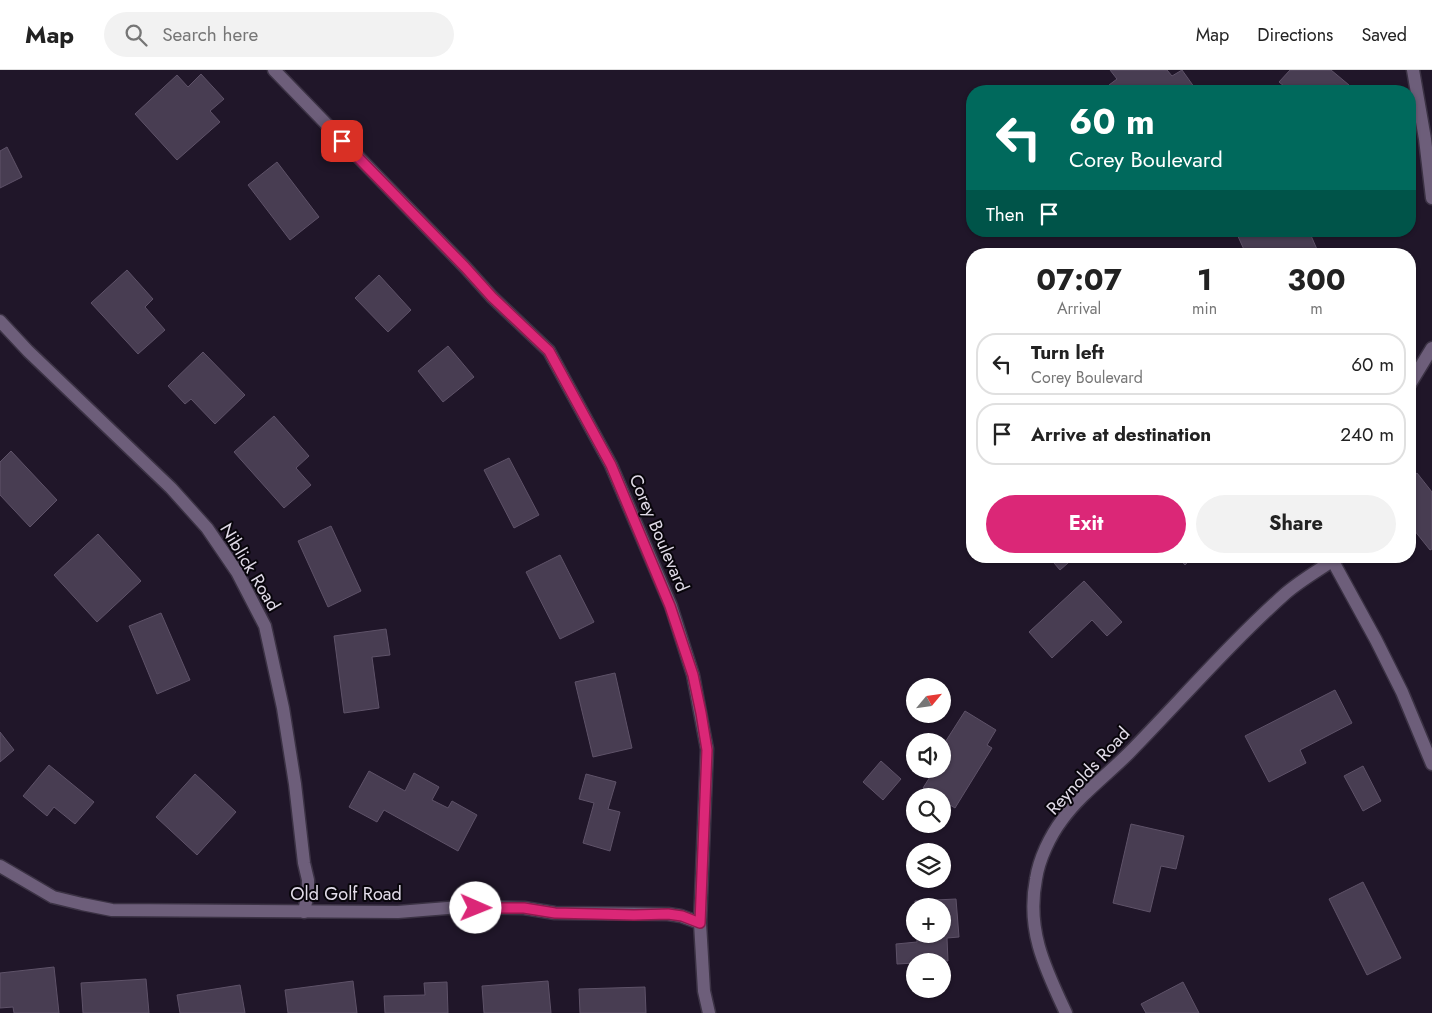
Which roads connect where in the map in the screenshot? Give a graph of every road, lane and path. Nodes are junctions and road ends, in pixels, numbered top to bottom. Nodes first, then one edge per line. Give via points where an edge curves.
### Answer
1 (274, 70) edge
2 (1413, 70) edge
3 (1416, 85) edge
4 (1416, 87) edge
5 (1432, 198) edge
6 (0, 321) edge
7 (1432, 348) edge
8 (1416, 374) edge
9 (1325, 563) edge
10 (1335, 563) edge
11 (1432, 764) edge
12 (0, 866) edge
13 (304, 912) junction
14 (700, 923) junction
15 (709, 1013) edge
16 (1066, 1013) edge

1 - 14 street, Corey Boulevard via 492,297 549,351 611,465 670,606 693,675 701,713 707,750
2 - 3 street
4 - 5 street
6 - 13 street, Niblick Road via 171,488 207,528 237,572 265,626 295,784 308,880
7 - 8 street
9 - 16 street, Reynolds Road via 1287,592 1061,820 1046,847 1036,877 1032,910 1036,941
10 - 11 street via 1402,692
12 - 13 street, Old Golf Road via 52,896 112,910
13 - 14 street, Old Golf Road via 524,908 555,913 668,914
14 - 15 street, Corey Boulevard via 704,992

